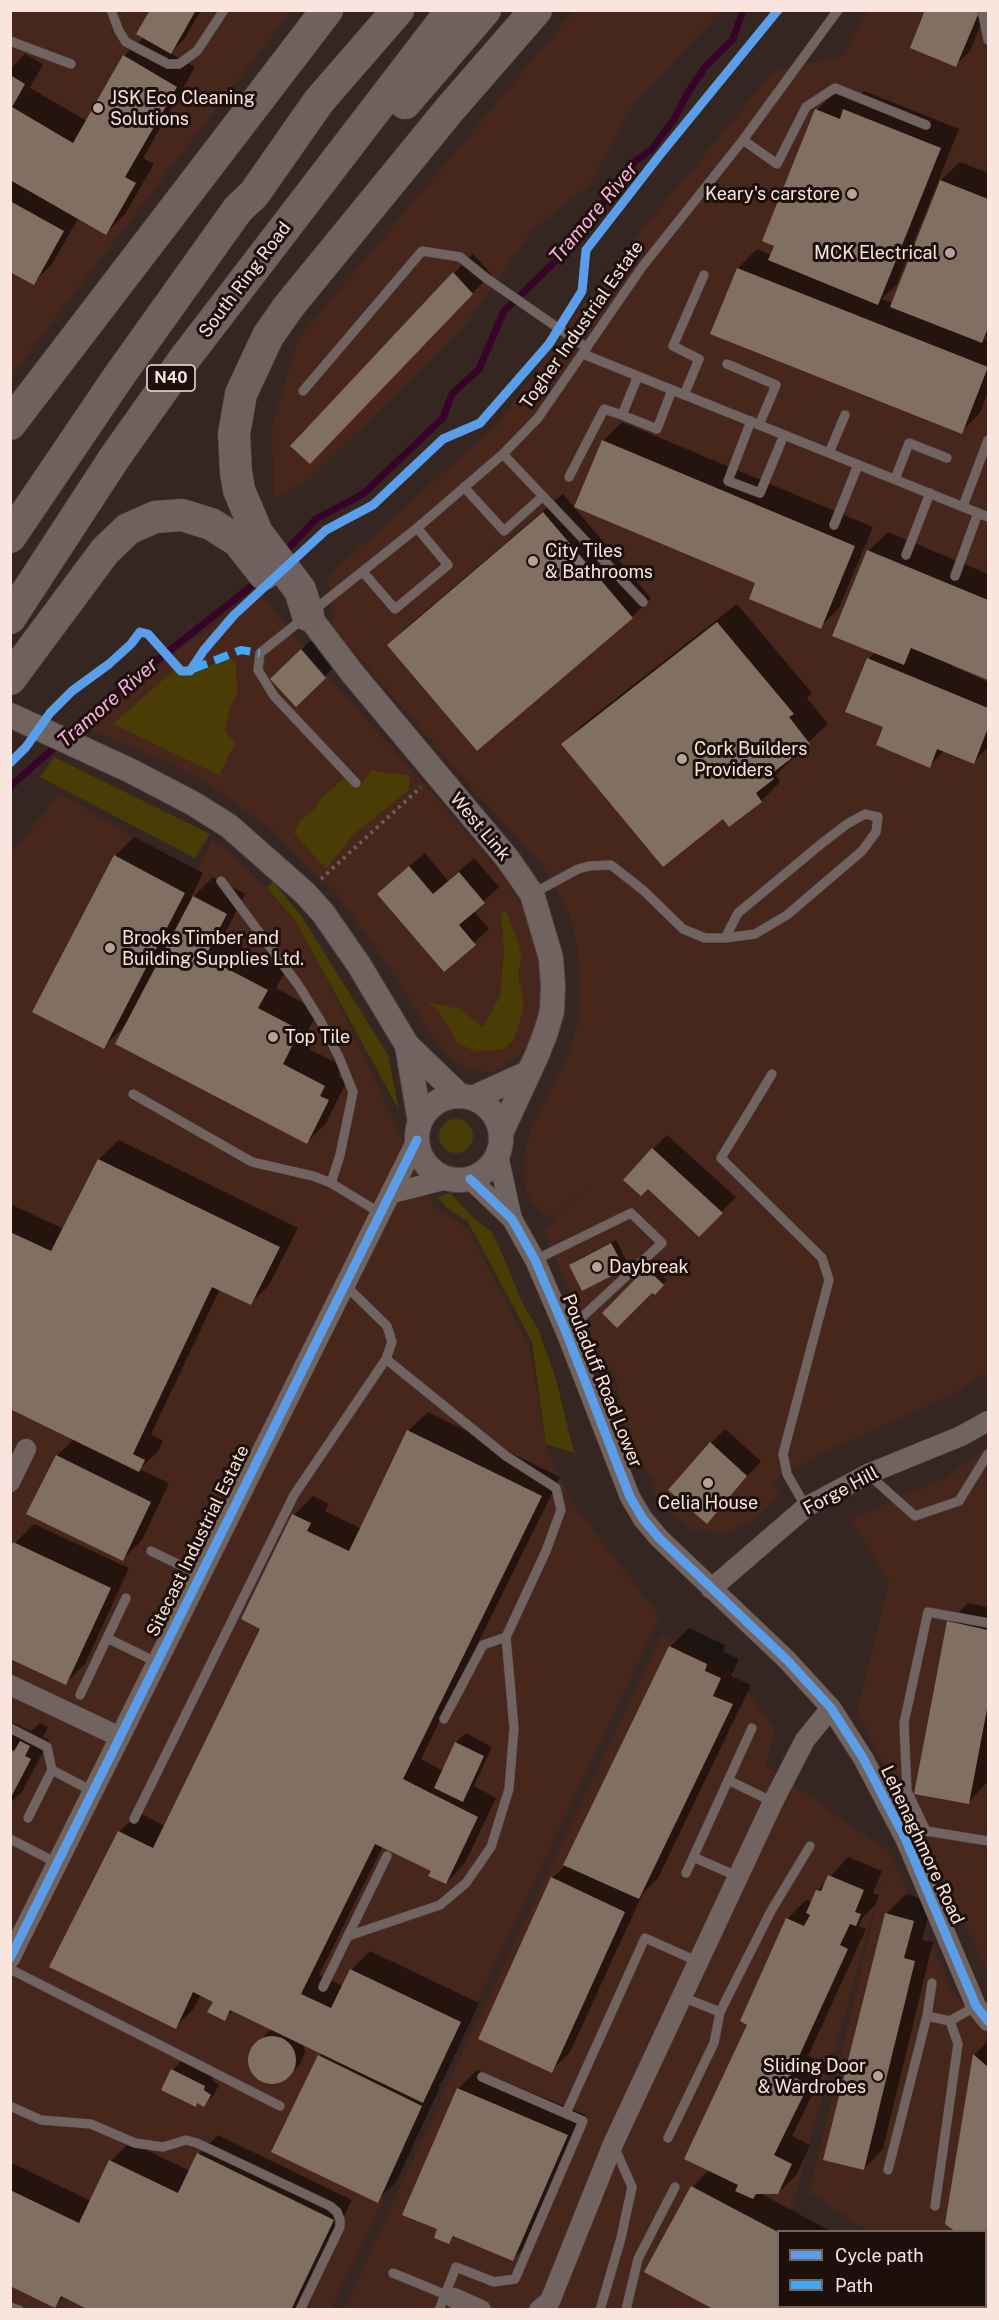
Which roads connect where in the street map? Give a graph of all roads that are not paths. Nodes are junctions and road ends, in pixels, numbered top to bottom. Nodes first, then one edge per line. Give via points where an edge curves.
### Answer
1 (111, 10) edge
2 (224, 10) edge
3 (327, 10) edge
4 (387, 10) edge
5 (398, 10) edge
6 (452, 10) edge
7 (470, 10) edge
8 (485, 10) edge
9 (536, 10) edge
10 (838, 10) edge
11 (982, 10) edge
12 (988, 39) edge
13 (10, 41) edge
14 (71, 64) dead end
15 (319, 101) junction
16 (926, 124) dead end
17 (743, 140) junction
18 (345, 148) junction
19 (704, 275) dead end
20 (585, 351) junction
21 (185, 358) junction
22 (727, 364) dead end
23 (638, 376) junction
24 (672, 390) junction
25 (303, 391) dead end
26 (684, 394) junction
27 (622, 415) junction
28 (845, 415) dead end
29 (755, 423) junction
30 (10, 424) edge
31 (784, 435) junction
32 (988, 440) edge
33 (503, 453) junction
34 (829, 453) junction
35 (947, 458) dead end
36 (858, 465) junction
37 (568, 477) dead end
38 (895, 479) junction
39 (464, 488) junction
40 (930, 493) junction
41 (543, 496) junction
42 (963, 506) junction
43 (978, 513) junction
44 (988, 517) edge
45 (834, 525) dead end
46 (417, 528) junction
47 (10, 537) edge
48 (906, 555) dead end
49 (363, 572) junction
50 (955, 576) dead end
51 (643, 602) dead end
52 (308, 615) junction
53 (10, 618) edge
54 (10, 679) edge
55 (10, 715) edge
56 (356, 783) dead end
57 (220, 881) dead end
58 (532, 894) junction
59 (726, 938) junction
60 (407, 1045) junction
61 (528, 1073) junction
62 (772, 1074) dead end
63 (133, 1094) dead end
64 (466, 1097) junction
65 (419, 1131) junction
66 (500, 1144) junction
67 (458, 1179) junction
68 (330, 1183) junction
69 (392, 1193) junction
70 (380, 1213) junction
71 (512, 1219) junction
72 (535, 1260) junction
73 (345, 1284) junction
74 (566, 1332) junction
75 (386, 1359) junction
76 (988, 1421) edge
77 (26, 1449) dead end
78 (988, 1454) edge
79 (868, 1474) junction
80 (10, 1482) edge
81 (806, 1507) junction
82 (151, 1551) dead end
83 (200, 1575) junction
84 (711, 1589) junction
85 (126, 1598) dead end
86 (988, 1623) edge
87 (506, 1637) junction
88 (107, 1638) junction
89 (156, 1662) junction
90 (10, 1685) edge
91 (81, 1695) dead end
92 (831, 1708) junction
93 (444, 1719) dead end
94 (10, 1728) edge
95 (752, 1728) dead end
96 (120, 1737) junction
97 (52, 1770) junction
98 (728, 1780) junction
99 (93, 1791) junction
100 (773, 1802) junction
101 (28, 1818) dead end
102 (134, 1819) dead end
103 (926, 1831) junction
104 (905, 1838) junction
105 (10, 1839) edge
106 (988, 1842) edge
107 (810, 1846) dead end
108 (387, 1856) dead end
109 (693, 1857) junction
110 (57, 1863) junction
111 (686, 1873) dead end
112 (739, 1877) junction
113 (348, 1936) junction
114 (10, 1958) edge
115 (699, 1962) junction
116 (10, 1969) edge
117 (933, 1983) dead end
118 (323, 1987) dead end
119 (682, 1997) junction
120 (720, 2012) junction
121 (982, 2013) edge
122 (927, 2016) junction
123 (950, 2021) junction
124 (482, 2077) dead end
125 (10, 2106) edge
126 (280, 2106) dead end
127 (566, 2113) junction
128 (668, 2138) dead end
129 (613, 2144) junction
130 (888, 2170) dead end
131 (675, 2187) dead end
132 (935, 2206) dead end
133 (393, 2273) dead end
134 (446, 2300) edge
135 (10, 2307) edge
136 (19, 2310) edge
137 (300, 2310) edge
138 (481, 2310) edge
139 (539, 2310) edge
140 (600, 2310) edge
141 (626, 2310) edge

1 - 2 lane via 126,42 168,64 179,64 197,51
3 - 30 highway
4 - 15 highway
5 - 15 highway, N40
6 - 18 highway, South Ring Road / N40
7 - 18 highway
8 - 21 highway
9 - 52 highway via 289,306 268,336 241,394 234,434 239,490 257,533 300,590
10 - 17 lane, Togher Industrial Estate
11 - 12 lane
13 - 14 lane
15 - 47 highway, N40 via 119,376
16 - 17 lane via 835,88 806,107 777,164
17 - 20 lane, Togher Industrial Estate via 642,267
18 - 21 highway, South Ring Road / N40
19 - 26 lane via 673,346 699,359
20 - 23 lane
20 - 25 lane via 460,257 422,251
20 - 33 lane, Togher Industrial Estate via 538,418
21 - 53 highway, South Ring Road / N40
22 - 29 lane via 776,385
23 - 24 lane
23 - 27 lane
24 - 26 lane
24 - 27 lane via 657,429
26 - 29 lane
27 - 37 lane via 604,409
28 - 34 lane
29 - 31 lane
29 - 31 lane via 728,481 760,493
31 - 34 lane
32 - 42 lane
33 - 39 lane, Togher Industrial Estate
33 - 41 lane
34 - 36 lane
35 - 38 lane via 909,443
36 - 38 lane
36 - 45 lane
38 - 40 lane
39 - 41 lane via 504,531
39 - 46 lane, Togher Industrial Estate
40 - 42 lane
40 - 48 lane
41 - 51 lane
42 - 43 lane
43 - 44 lane
43 - 50 lane
46 - 49 lane, Togher Industrial Estate
46 - 49 lane via 448,565 395,609
49 - 52 lane, Togher Industrial Estate
52 - 54 highway via 286,601 238,541 211,524 182,515 155,517 128,530 105,551
52 - 56 lane, Togher Industrial Estate via 260,653 258,670 274,696
52 - 58 street, West Link via 507,858
55 - 60 street, Pouladuff Road Lower via 131,771 229,826 323,913
57 - 68 lane via 299,986 334,1048 353,1092
58 - 59 lane via 578,869 611,865 683,929 705,938
58 - 61 street, West Link via 548,942 553,986 546,1032
59 - 59 lane via 738,913 847,824 866,814 878,817 876,832 862,851 787,915 755,934
60 - 64 street, Pouladuff Road Lower
60 - 65 street, Pouladuff Road Lower
61 - 64 street
61 - 66 street, West Link
62 - 81 lane via 721,1158 822,1258 829,1280 783,1454 787,1474
63 - 68 lane via 252,1162
64 - 65 street via 436,1103 427,1111
64 - 66 street, Pouladuff Road Lower via 492,1112
65 - 67 street, Pouladuff Road Lower via 419,1153 426,1164 435,1173
65 - 69 street, Sitecast Industrial Estate
66 - 67 street via 492,1166 482,1174
66 - 71 street, Pouladuff Road Lower
67 - 69 street
67 - 71 street, Pouladuff Road Lower
68 - 70 lane
69 - 70 street, Sitecast Industrial Estate
70 - 73 street, Sitecast Industrial Estate
71 - 72 street, Pouladuff Road Lower
72 - 74 street, Pouladuff Road Lower
72 - 74 lane via 631,1213 662,1243
73 - 75 lane via 387,1326 392,1342
73 - 83 street, Sitecast Industrial Estate
74 - 84 street, Pouladuff Road Lower via 630,1497 659,1538
75 - 87 lane via 506,1456 556,1488 561,1510
75 - 102 lane via 294,1495
76 - 79 street, Forge Hill
77 - 80 street
78 - 79 lane via 959,1501 915,1516
79 - 81 street, Forge Hill
81 - 84 street, Forge Hill
82 - 83 lane
83 - 89 street, Sitecast Industrial Estate
84 - 92 street, Lehenaghmore Road via 787,1660
85 - 88 lane
86 - 103 lane via 928,1612 904,1723 907,1791
87 - 93 lane via 483,1645
87 - 113 lane via 514,1728 509,1789 491,1847 466,1883 440,1905
88 - 89 lane
88 - 91 lane
89 - 96 street, Sitecast Industrial Estate
90 - 96 street
92 - 100 street via 805,1740
92 - 104 street, Lehenaghmore Road via 863,1758
94 - 97 lane via 47,1747
95 - 98 lane
96 - 99 street, Sitecast Industrial Estate
97 - 99 lane
97 - 101 lane
98 - 100 lane
98 - 109 lane
99 - 110 street, Sitecast Industrial Estate
100 - 112 street
103 - 104 lane
103 - 106 lane
104 - 121 street, Lehenaghmore Road
105 - 110 lane
107 - 120 lane via 771,1911
108 - 113 lane
109 - 111 lane
109 - 112 lane
110 - 114 street, Sitecast Industrial Estate
112 - 115 street
113 - 118 lane
115 - 119 street
115 - 127 lane via 645,1938
116 - 126 lane
117 - 122 lane
119 - 120 lane
119 - 129 street
120 - 128 lane via 714,2043
121 - 123 lane
122 - 123 lane
122 - 130 lane
123 - 132 lane via 958,2044
124 - 127 lane
125 - 137 lane via 41,2121 91,2124 135,2143 163,2147 186,2140 197,2143 330,2206 337,2212 340,2227
127 - 134 lane via 583,2121 515,2279 494,2282 456,2267
129 - 139 street via 550,2301
129 - 140 lane via 633,2187
131 - 141 lane via 638,2259
133 - 134 lane
134 - 138 street
135 - 136 lane

